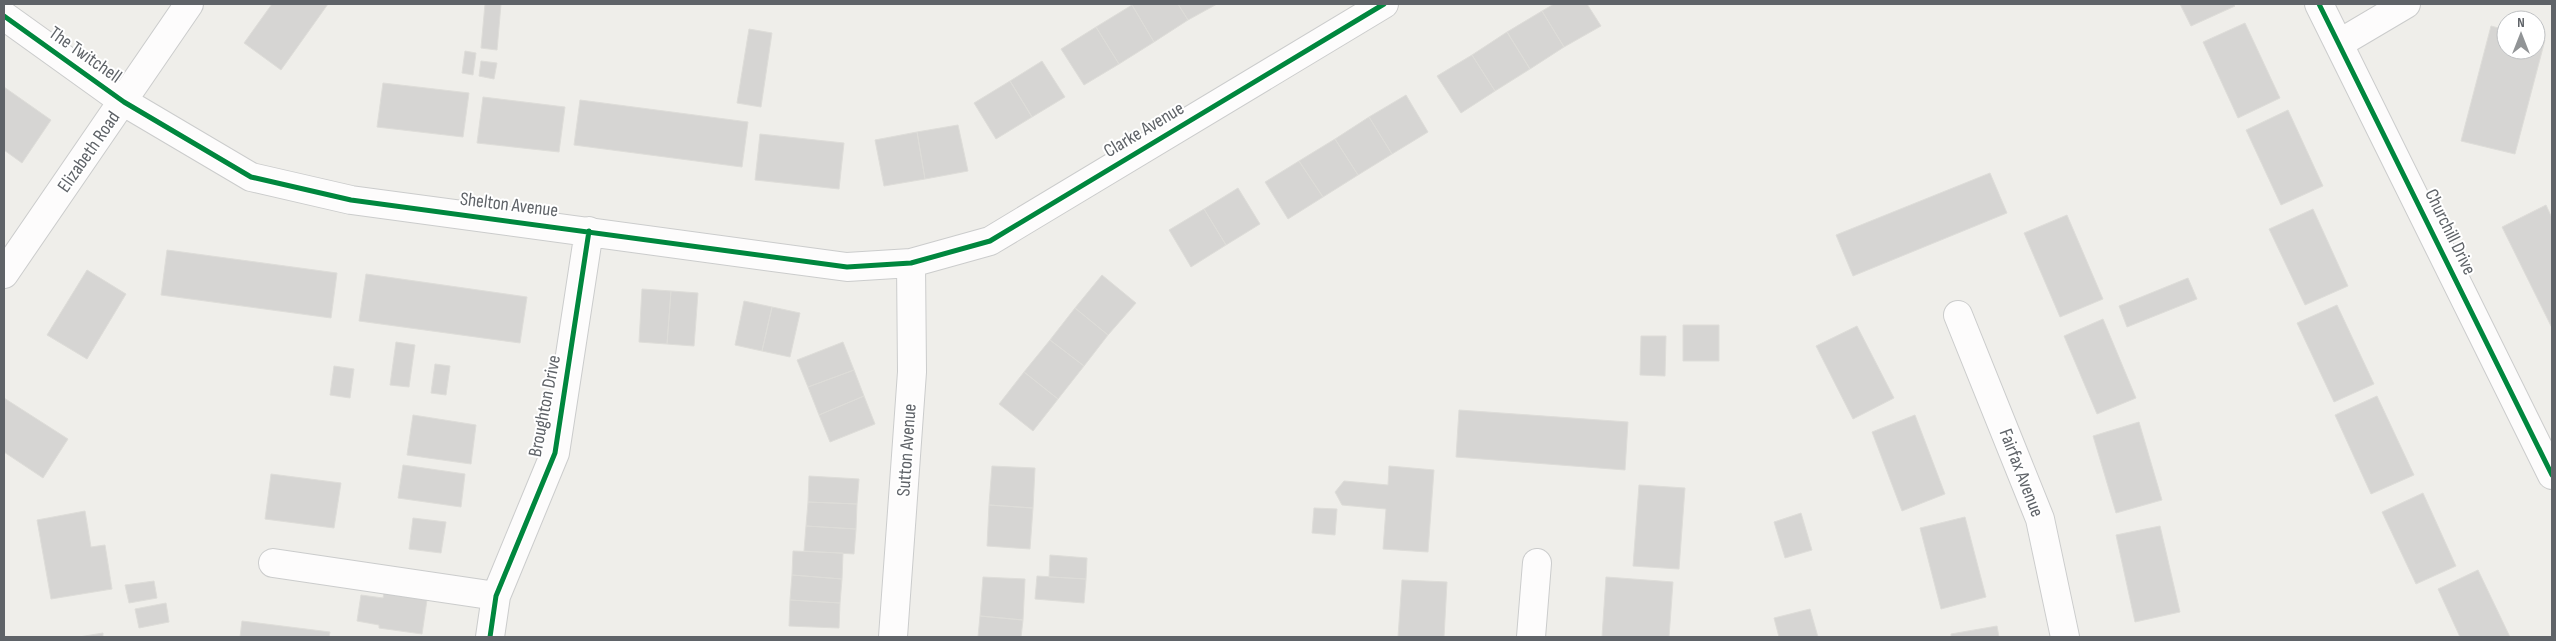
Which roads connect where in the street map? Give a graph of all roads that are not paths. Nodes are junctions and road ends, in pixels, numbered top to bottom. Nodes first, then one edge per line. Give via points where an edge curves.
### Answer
1 (189, 4) edge
2 (1384, 4) edge
3 (2319, 4) edge
4 (2406, 4) edge
5 (4, 16) edge
6 (2340, 44) junction
7 (124, 102) junction
8 (589, 231) junction
9 (911, 263) junction
10 (4, 274) edge
11 (1958, 315) dead end
12 (2552, 475) edge
13 (273, 563) dead end
14 (1537, 563) dead end
15 (496, 596) junction
16 (490, 637) edge
17 (893, 637) edge
18 (1531, 637) edge
19 (2065, 637) edge

1 - 7 street, Elizabeth Road
2 - 9 street, Clarke Avenue via 990,240
3 - 6 street, Churchill Drive
4 - 6 street
5 - 7 street, The Twitchell
6 - 12 street, Churchill Drive
7 - 8 street, Shelton Avenue via 251,177 351,200
7 - 10 street, Elizabeth Road
8 - 9 street, Shelton Avenue via 846,267
8 - 15 street, Broughton Drive via 555,453
9 - 17 street, Sutton Avenue via 912,372
11 - 19 street, Fairfax Avenue via 2040,518
13 - 15 street
14 - 18 street
15 - 16 street, Broughton Drive

